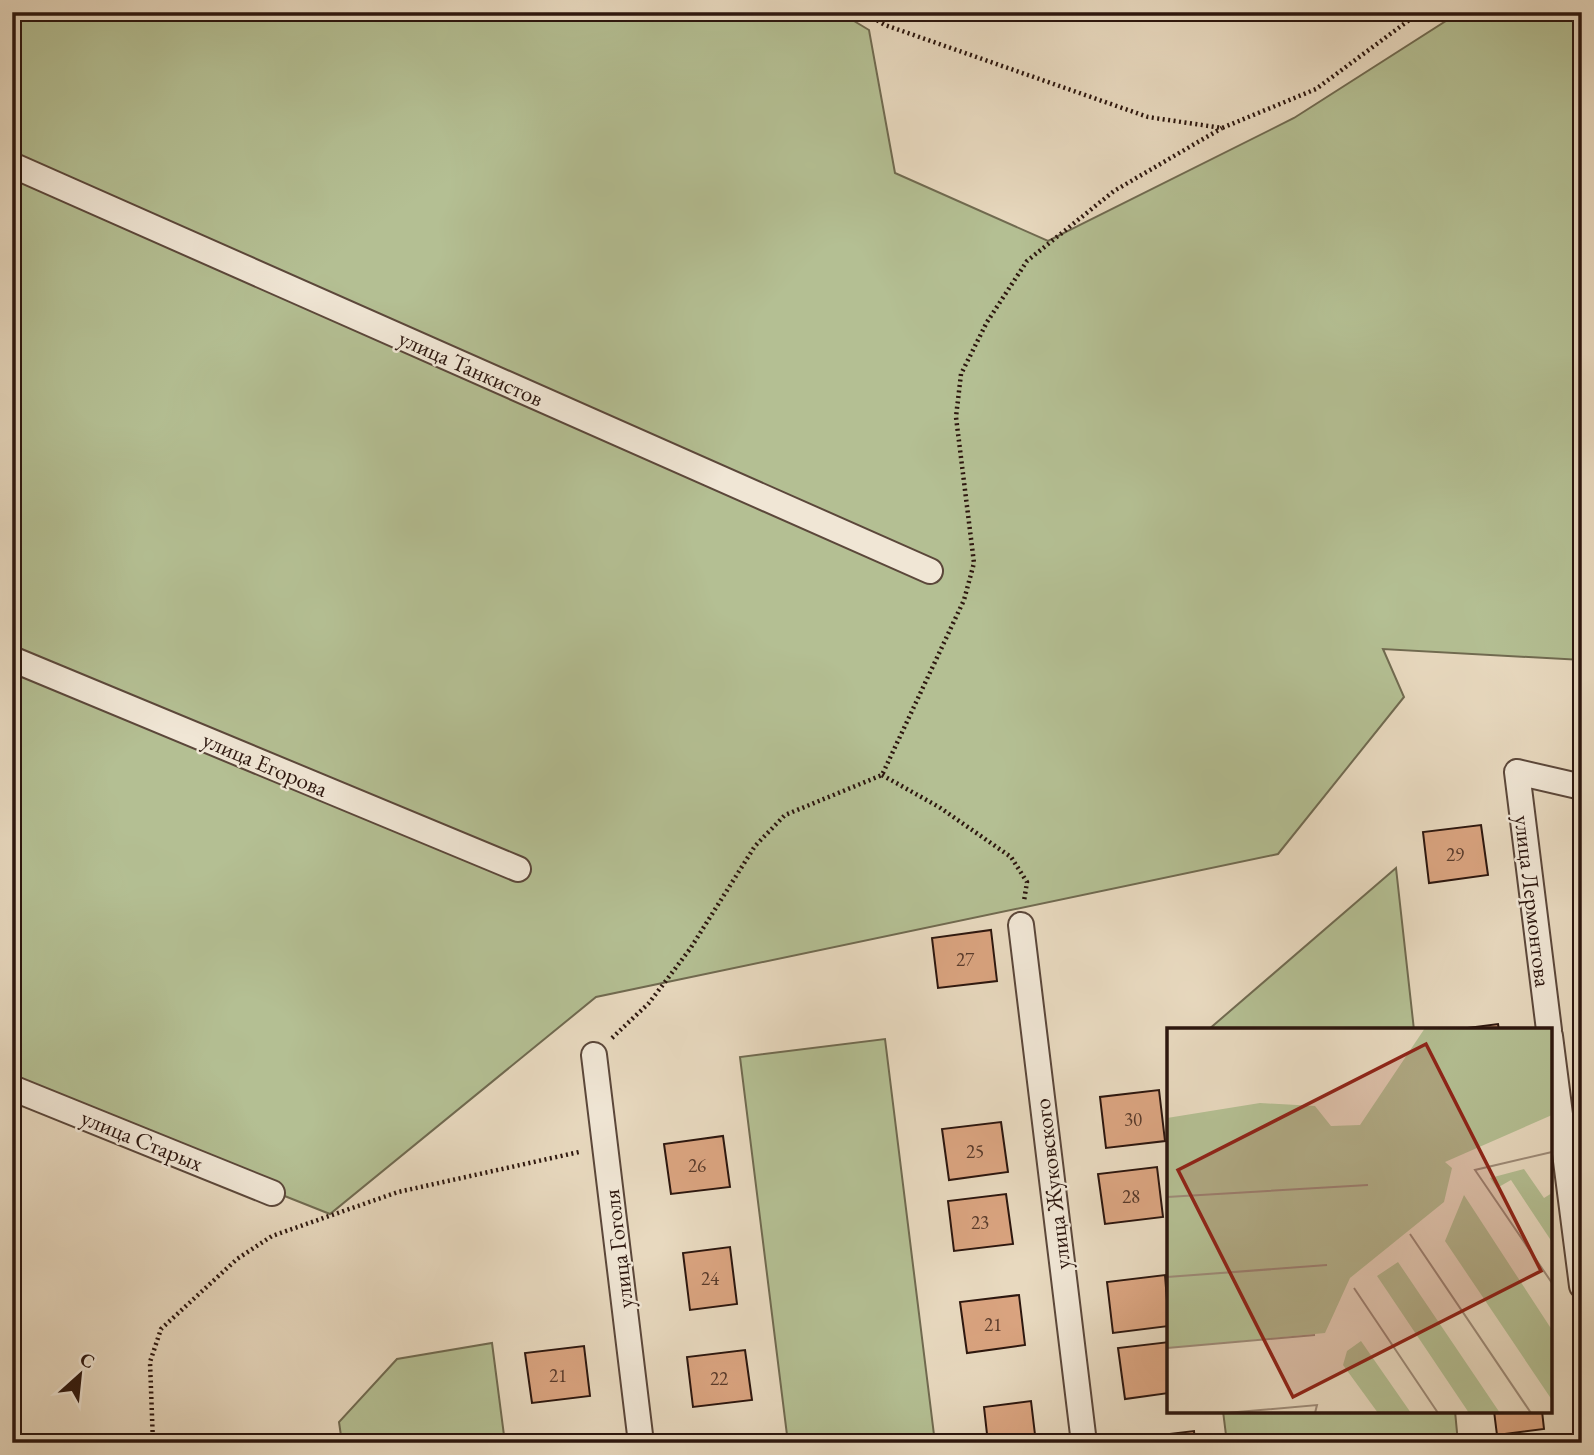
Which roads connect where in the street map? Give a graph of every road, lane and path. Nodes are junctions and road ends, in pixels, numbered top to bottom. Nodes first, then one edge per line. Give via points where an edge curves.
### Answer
1 (863, 12) edge
2 (1420, 12) edge
3 (12, 165) edge
4 (930, 570) dead end
5 (12, 659) edge
6 (882, 775) dead end
7 (1582, 787) edge
8 (518, 869) dead end
9 (1021, 925) joint
10 (1549, 1028) edge
11 (1552, 1052) edge
12 (594, 1055) dead end
13 (12, 1087) edge
14 (605, 1146) junction
15 (272, 1193) dead end
16 (1582, 1286) edge
17 (153, 1443) edge
18 (641, 1443) edge
19 (1084, 1443) edge

1 - 2 path via 886,25 1148,117 1222,128 1316,89
3 - 4 street, улица Танкистов
5 - 8 street, улица Егорова
6 - 9 path via 939,807 1011,857 1027,882
7 - 10 street, улица Лермонтова via 1517,772
9 - 19 street, улица Жуковского
11 - 16 street
12 - 14 street, улица Гоголя
13 - 15 street, улица Старых
14 - 17 path via 398,1192 272,1236 237,1259 161,1329 150,1362
14 - 18 street, улица Гоголя

